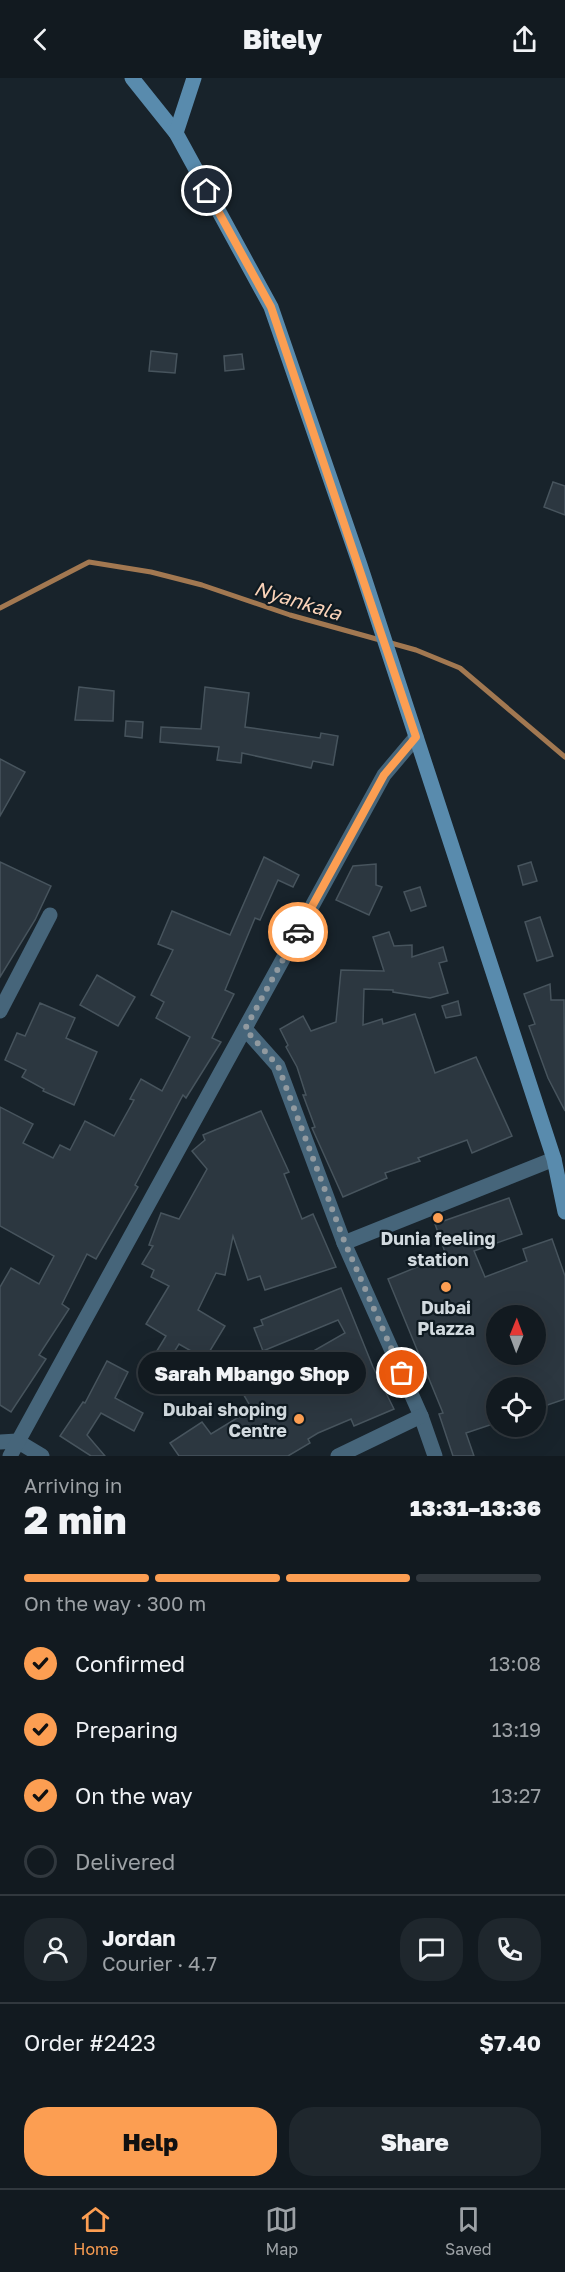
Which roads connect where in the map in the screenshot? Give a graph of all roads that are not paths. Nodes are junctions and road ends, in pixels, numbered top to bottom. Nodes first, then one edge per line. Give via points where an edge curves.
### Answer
1 (132, 78) edge
2 (194, 78) edge
3 (176, 133) junction
4 (416, 737) junction
5 (50, 915) dead end
6 (0, 1011) edge
7 (245, 1029) junction
8 (554, 1159) junction
9 (565, 1212) edge
10 (345, 1243) junction
11 (421, 1416) junction
12 (17, 1441) junction
13 (0, 1442) edge
14 (9, 1456) edge
15 (42, 1456) edge
16 (338, 1456) edge
17 (435, 1456) edge

1 - 3 main road
2 - 3 main road
3 - 4 main road via 271,307
4 - 7 street via 384,775
4 - 8 main road
5 - 6 street
7 - 10 street via 278,1066
7 - 12 street
8 - 9 main road
8 - 10 street
10 - 11 street
11 - 16 street
11 - 17 street
12 - 13 street
12 - 14 street
12 - 15 street

